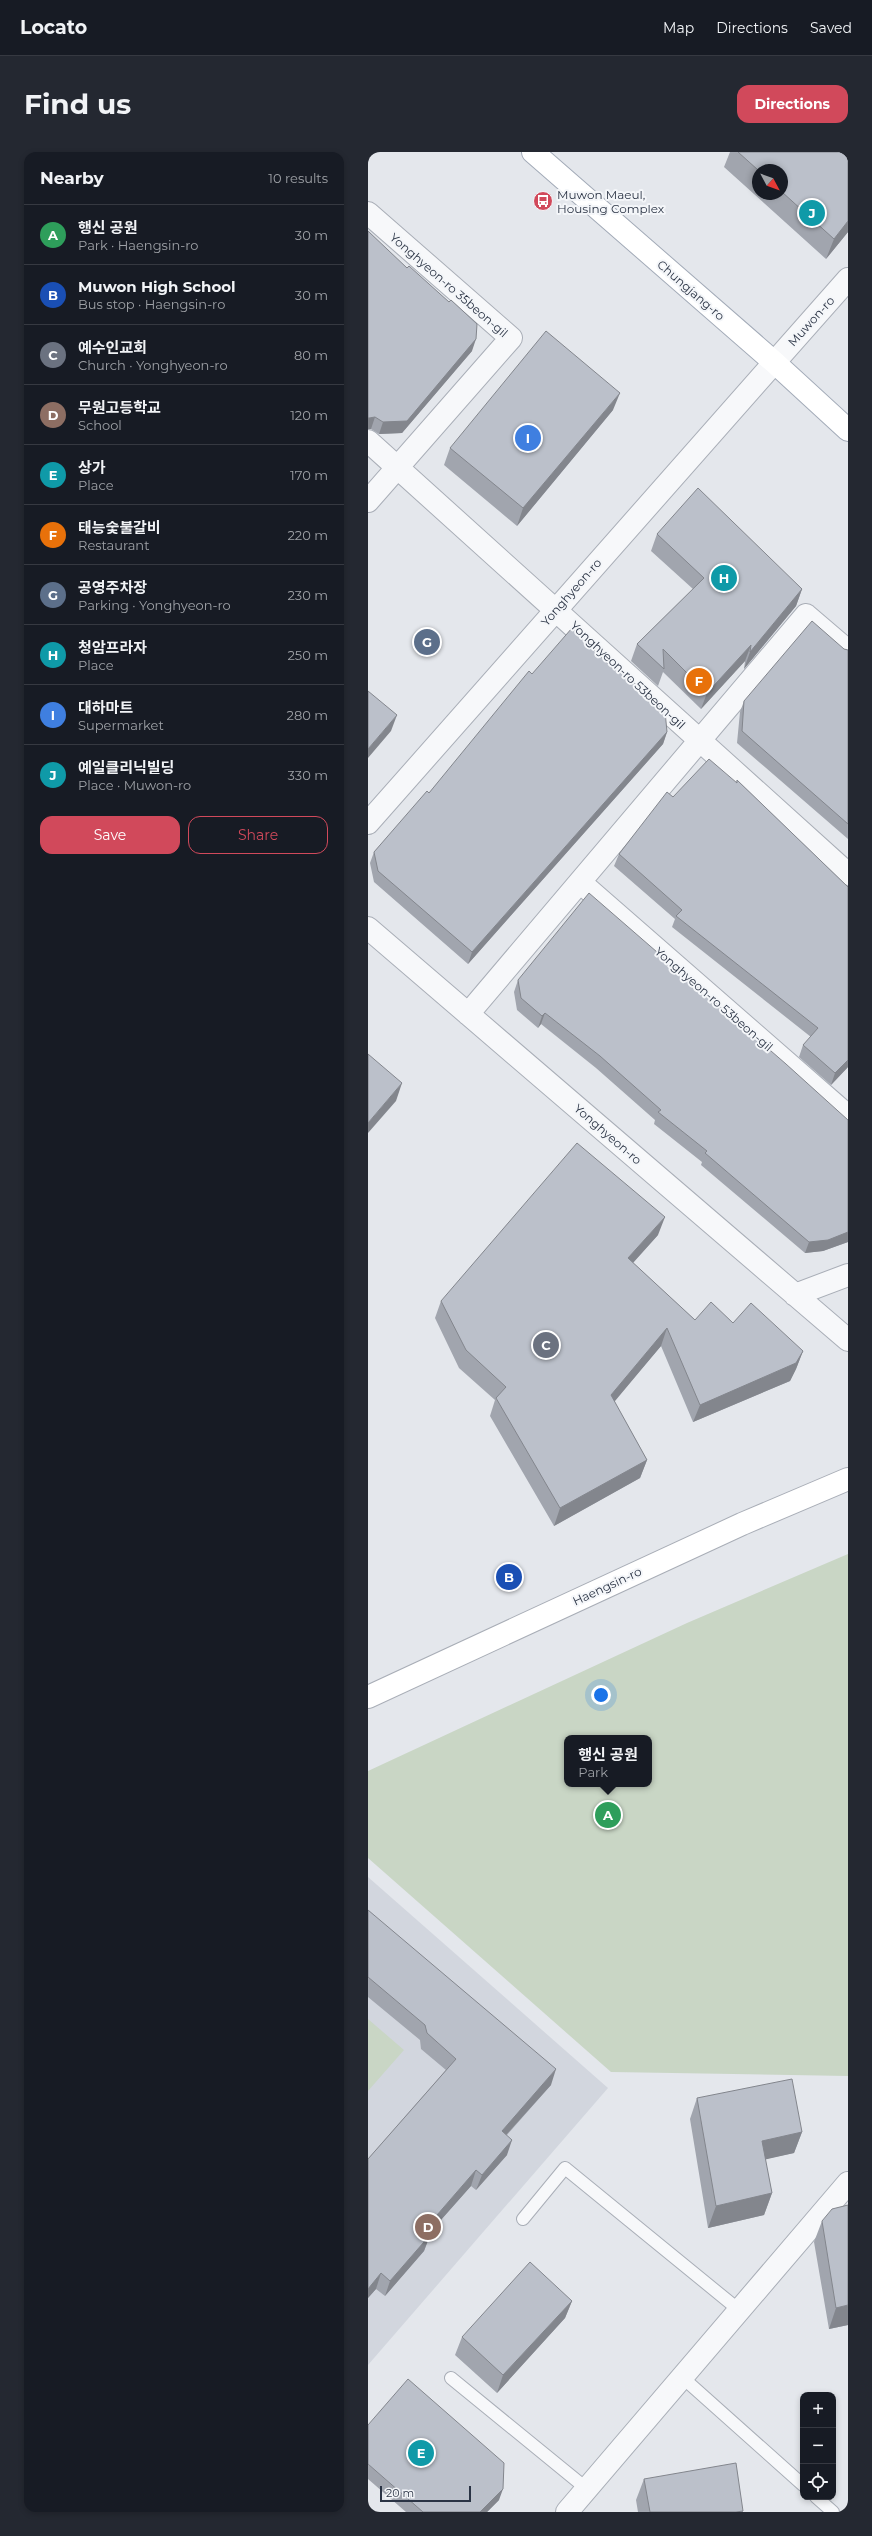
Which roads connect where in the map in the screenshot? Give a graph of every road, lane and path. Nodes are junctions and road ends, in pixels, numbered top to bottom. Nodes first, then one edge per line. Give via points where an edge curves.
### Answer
1 (533, 152) edge
2 (368, 213) edge
3 (848, 280) edge
4 (774, 362) junction
5 (848, 430) edge
6 (368, 441) edge
7 (399, 468) junction
8 (368, 501) edge
9 (556, 609) junction
10 (848, 651) edge
11 (700, 741) junction
12 (368, 823) edge
13 (848, 874) edge
14 (580, 882) junction
15 (368, 928) edge
16 (468, 1014) junction
17 (848, 1116) edge
18 (848, 1275) edge
19 (795, 1295) junction
20 (848, 1340) edge
21 (848, 1479) edge
22 (368, 1697) edge
23 (848, 2182) edge
24 (523, 2219) dead end
25 (739, 2310) junction
26 (682, 2377) junction
27 (451, 2378) dead end
28 (800, 2482) edge
29 (587, 2489) junction
30 (819, 2500) edge
31 (567, 2512) edge
32 (833, 2512) edge

1 - 4 main road, Chungjang-ro
2 - 7 street, Yonghyeon-ro 35beon-gil via 511,338
3 - 4 street, Muwon-ro
4 - 5 main road, Chungjang-ro
4 - 9 street, Yonghyeon-ro
6 - 7 street
7 - 8 street, Yonghyeon-ro 35beon-gil
7 - 9 street
9 - 11 street, Yonghyeon-ro 53beon-gil
9 - 12 street, Yonghyeon-ro
10 - 11 street via 806,615
11 - 13 street, Yonghyeon-ro 53beon-gil
11 - 14 street
14 - 16 street
14 - 17 street, Yonghyeon-ro 53beon-gil
15 - 16 street, Yonghyeon-ro
16 - 19 street, Yonghyeon-ro
18 - 19 street
19 - 20 street, Yonghyeon-ro
21 - 22 main road, Haengsin-ro via 742,1524
23 - 25 street
24 - 25 lane via 566,2168
25 - 26 street
26 - 28 lane
26 - 29 street
27 - 29 lane
29 - 31 street
30 - 32 lane

